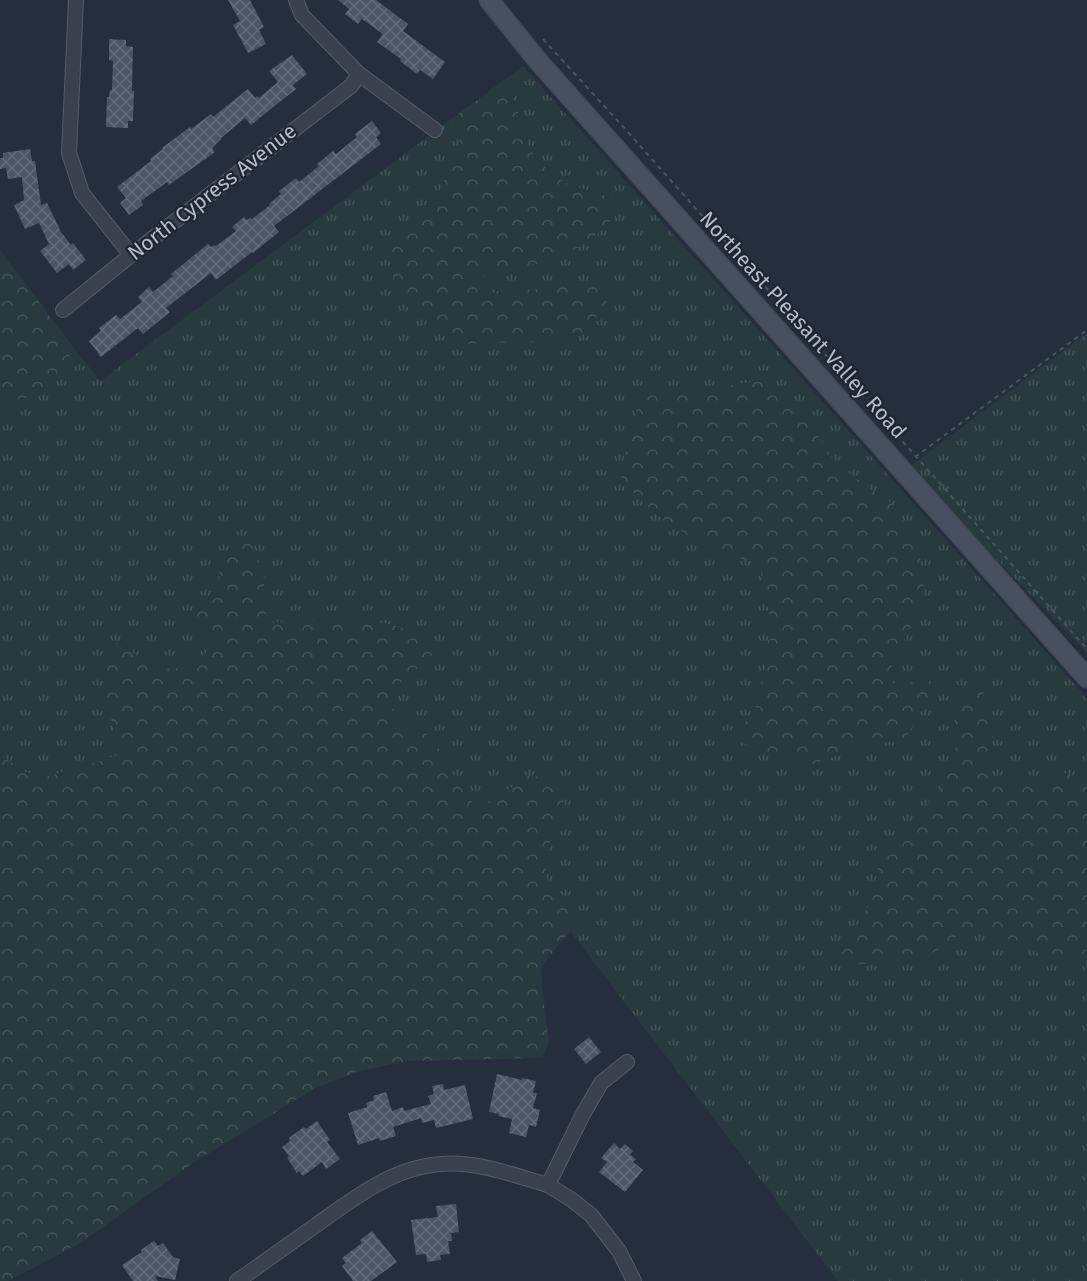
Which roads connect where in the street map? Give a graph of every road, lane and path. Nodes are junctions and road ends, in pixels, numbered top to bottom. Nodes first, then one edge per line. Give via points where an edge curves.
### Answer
1 (76, 0) edge
2 (296, 0) edge
3 (489, 0) edge
4 (540, 35) dead end
5 (359, 74) junction
6 (435, 130) dead end
7 (131, 255) junction
8 (63, 310) dead end
9 (1087, 330) edge
10 (915, 457) junction
11 (1087, 649) edge
12 (1087, 678) edge
13 (627, 1062) dead end
14 (548, 1185) junction
15 (237, 1281) edge
16 (634, 1281) edge

1 - 7 street via 69,153 82,193
2 - 5 street via 302,15
3 - 12 street, Northeast Pleasant Valley Road via 538,61
4 - 10 path
5 - 6 street
5 - 7 street, North Cypress Avenue via 351,86
7 - 8 street, North Cypress Avenue
9 - 10 path
10 - 11 path
13 - 14 street via 601,1083
14 - 15 street via 466,1164 420,1167 367,1189
14 - 16 street via 591,1215 619,1251

